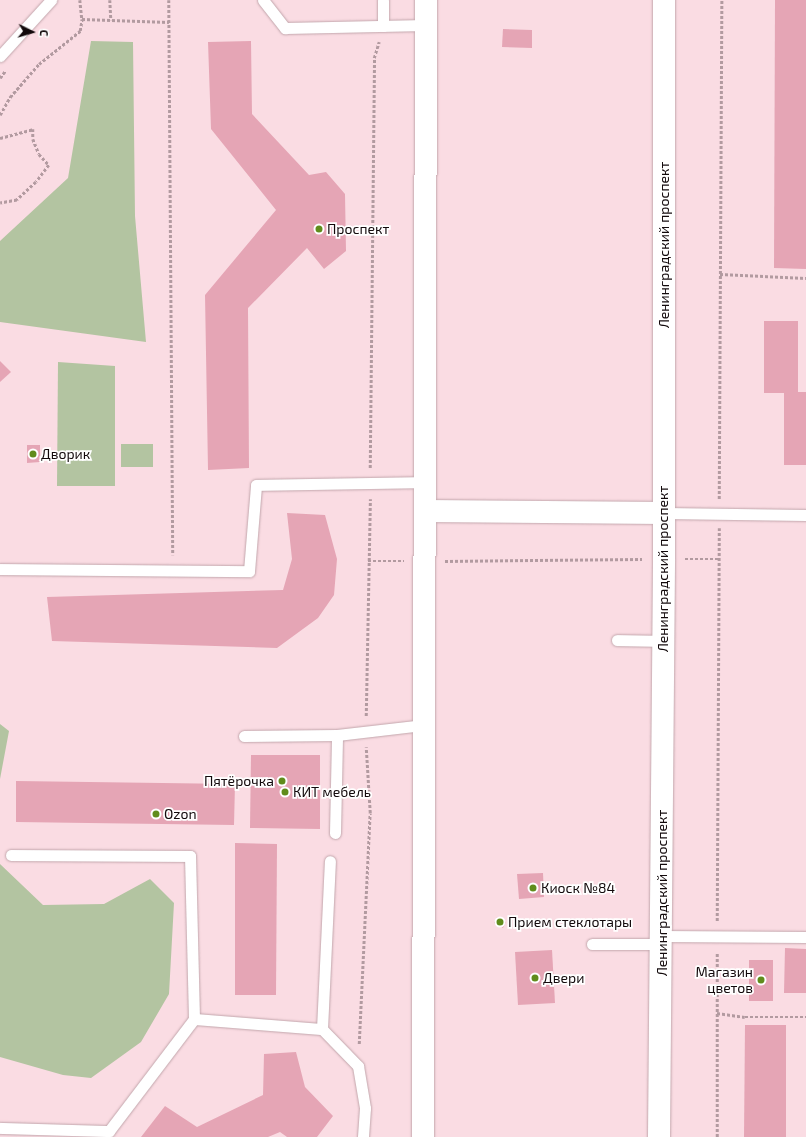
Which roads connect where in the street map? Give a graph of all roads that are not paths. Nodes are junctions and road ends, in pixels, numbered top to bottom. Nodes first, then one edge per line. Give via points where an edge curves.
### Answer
1 (51, 0) edge
2 (264, 0) edge
3 (383, 0) edge
4 (426, 0) edge
5 (664, 0) edge
6 (426, 25) junction
7 (383, 26) junction
8 (0, 56) edge
9 (425, 482) junction
10 (425, 511) junction
11 (664, 513) junction
12 (806, 515) edge
13 (0, 569) edge
14 (617, 640) dead end
15 (663, 641) junction
16 (424, 725) junction
17 (337, 735) junction
18 (244, 736) dead end
19 (335, 833) dead end
20 (11, 855) dead end
21 (330, 861) dead end
22 (806, 937) edge
23 (661, 940) junction
24 (592, 944) dead end
25 (194, 1019) junction
26 (322, 1029) junction
27 (0, 1128) edge
28 (108, 1134) edge
29 (363, 1137) edge
30 (423, 1137) edge
31 (659, 1137) edge

1 - 8 lane
2 - 7 lane via 285,28
3 - 7 lane
4 - 6 main road
5 - 11 main road, Ленинградский проспект
6 - 7 lane
6 - 9 main road
9 - 10 main road
9 - 13 lane via 256,485 249,571
10 - 11 main road
10 - 16 main road
11 - 12 lane
11 - 15 main road, Ленинградский проспект
14 - 15 lane
15 - 23 main road, Ленинградский проспект
16 - 17 lane
16 - 30 main road
17 - 18 lane
17 - 19 lane
20 - 25 lane via 190,856
21 - 26 lane
22 - 23 lane via 717,936
23 - 24 lane
23 - 31 main road, Ленинградский проспект
25 - 26 lane
25 - 28 lane
26 - 29 lane via 358,1066 365,1108
27 - 28 lane

